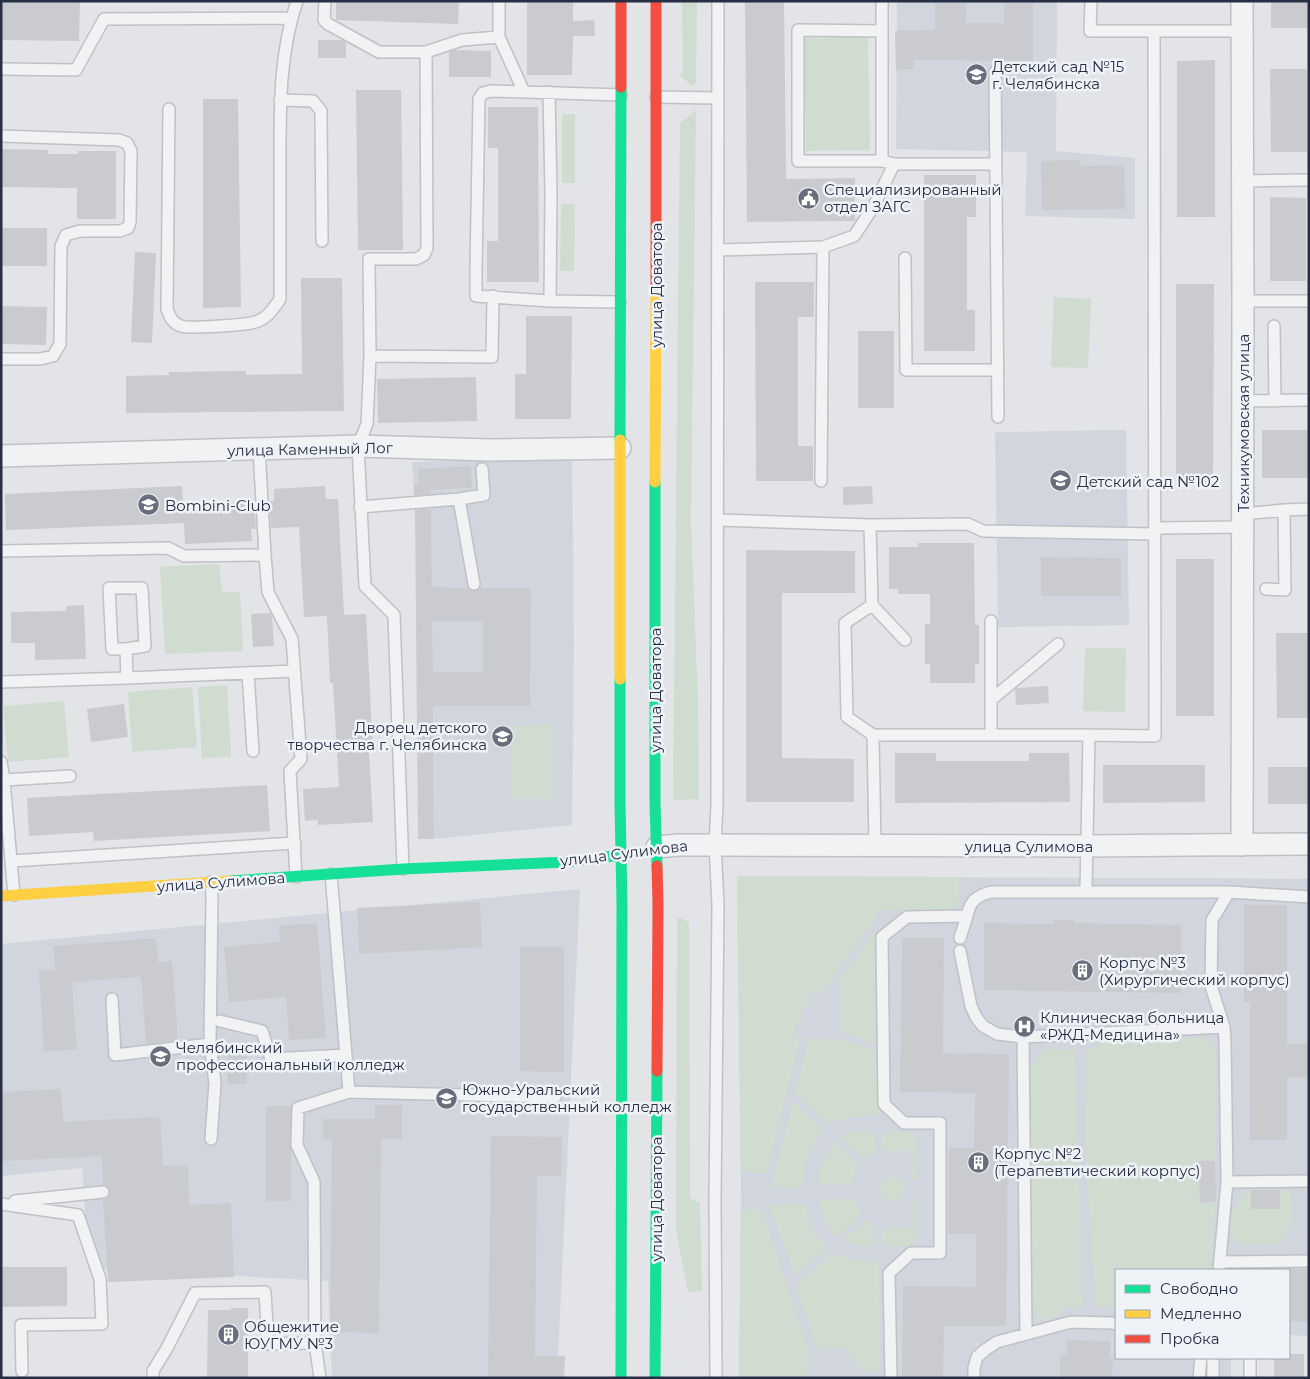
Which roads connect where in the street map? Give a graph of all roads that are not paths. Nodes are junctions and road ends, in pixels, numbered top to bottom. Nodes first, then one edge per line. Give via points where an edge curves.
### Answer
1 (297, 1) edge
2 (324, 1) edge
3 (499, 1) edge
4 (621, 1) edge
5 (656, 1) edge
6 (718, 1) edge
7 (882, 1) edge
8 (1091, 1) edge
9 (1242, 1) edge
10 (291, 18) junction
11 (882, 31) junction
12 (1154, 31) junction
13 (1242, 31) junction
14 (499, 36) junction
15 (426, 52) junction
16 (1, 69) edge
17 (995, 72) dead end
18 (524, 92) junction
19 (549, 92) junction
20 (621, 95) junction
21 (656, 97) junction
22 (717, 98) junction
23 (280, 100) junction
24 (169, 109) dead end
25 (1, 136) edge
26 (882, 161) junction
27 (894, 164) junction
28 (995, 164) junction
29 (1242, 180) junction
30 (1309, 180) edge
31 (322, 241) dead end
32 (823, 247) junction
33 (718, 250) junction
34 (905, 258) dead end
35 (493, 296) junction
36 (550, 300) junction
37 (1243, 301) junction
38 (1309, 301) edge
39 (620, 302) junction
40 (1274, 326) dead end
41 (370, 356) junction
42 (1, 359) edge
43 (997, 370) junction
44 (1275, 400) junction
45 (1309, 400) edge
46 (1243, 401) junction
47 (998, 417) dead end
48 (358, 446) junction
49 (620, 448) junction
50 (258, 450) junction
51 (1, 456) edge
52 (482, 469) dead end
53 (821, 481) dead end
54 (459, 499) junction
55 (360, 507) junction
56 (1284, 510) junction
57 (1309, 510) edge
58 (718, 520) junction
59 (1243, 521) junction
60 (870, 524) junction
61 (1155, 531) junction
62 (1, 551) edge
63 (264, 555) junction
64 (474, 584) dead end
65 (1266, 590) dead end
66 (872, 605) junction
67 (991, 620) dead end
68 (905, 640) dead end
69 (1058, 644) dead end
70 (126, 649) junction
71 (294, 670) junction
72 (248, 673) junction
73 (127, 678) junction
74 (1, 682) edge
75 (991, 700) junction
76 (873, 735) junction
77 (991, 735) junction
78 (1089, 735) junction
79 (253, 751) dead end
80 (1, 762) edge
81 (70, 776) dead end
82 (4, 780) junction
83 (295, 843) junction
84 (716, 844) junction
85 (1309, 844) edge
86 (1242, 845) junction
87 (874, 846) junction
88 (1086, 846) junction
89 (652, 848) junction
90 (625, 854) junction
91 (12, 861) junction
92 (403, 869) junction
93 (331, 874) junction
94 (296, 877) junction
95 (211, 882) junction
96 (1086, 891) junction
97 (1229, 892) junction
98 (14, 895) junction
99 (1, 896) edge
100 (1309, 897) edge
101 (967, 916) junction
102 (960, 938) dead end
103 (960, 951) dead end
104 (112, 999) dead end
105 (220, 1021) dead end
106 (1224, 1027) junction
107 (1023, 1037) junction
108 (210, 1044) junction
109 (346, 1055) junction
110 (349, 1092) junction
111 (555, 1097) dead end
112 (211, 1139) dead end
113 (1309, 1181) edge
114 (1228, 1182) junction
115 (103, 1192) dead end
116 (1, 1203) edge
117 (1309, 1261) edge
118 (1219, 1266) edge
119 (1115, 1324) edge
120 (1026, 1334) junction
121 (315, 1343) junction
122 (1201, 1359) edge
123 (1213, 1359) edge
124 (1250, 1359) edge
125 (22, 1371) dead end
126 (153, 1378) edge
127 (320, 1378) edge
128 (621, 1378) edge
129 (655, 1378) edge
130 (716, 1378) edge
131 (891, 1378) edge
132 (974, 1378) edge
133 (1199, 1378) edge
134 (1213, 1378) edge
135 (1250, 1378) edge

1 - 10 lane
2 - 15 lane via 324,20 328,24 379,52
3 - 14 lane
4 - 20 main road
5 - 21 main road, улица Доватора
6 - 22 lane
7 - 11 lane
8 - 12 lane via 1090,31
9 - 13 street, Техникумовская улица
10 - 16 lane via 104,19 76,70
10 - 23 lane
11 - 26 lane
11 - 26 lane via 798,30 798,161
12 - 13 lane
12 - 61 lane
13 - 29 street, Техникумовская улица
14 - 15 lane via 462,40
14 - 18 lane
15 - 41 lane via 427,248 424,255 416,259 369,259
17 - 28 lane
18 - 19 lane
18 - 35 lane via 491,91 479,98 476,296
19 - 20 lane
19 - 36 lane
20 - 39 main road
21 - 22 lane
21 - 89 main road, улица Доватора via 655,804
22 - 33 lane
23 - 24 lane via 280,299 271,312 256,322 224,326 182,327 171,320 167,309
23 - 31 lane via 313,102 321,111
25 - 42 lane via 119,140 127,143 131,151 128,228 80,231 66,235 61,246 60,344 53,356
26 - 27 lane
27 - 28 lane
27 - 32 lane via 874,206 854,236
28 - 43 lane
29 - 30 lane
29 - 37 street, Техникумовская улица
32 - 33 lane
32 - 53 lane
33 - 58 lane
34 - 43 lane via 906,370
35 - 36 lane
35 - 41 lane via 492,357
36 - 39 lane
37 - 38 lane
37 - 46 street, Техникумовская улица
39 - 49 main road
40 - 44 lane
41 - 48 lane via 367,424
43 - 47 lane
44 - 45 lane
44 - 46 lane
46 - 59 street, Техникумовская улица
48 - 49 street, улица Каменный Лог via 490,450
48 - 50 street, улица Каменный Лог
48 - 55 lane
49 - 90 main road
50 - 51 street, улица Каменный Лог
50 - 63 lane
52 - 54 lane via 484,495
54 - 55 lane
54 - 64 lane
55 - 92 lane via 365,586 394,615
56 - 57 lane
56 - 59 lane
56 - 65 lane via 1285,590
58 - 60 lane
58 - 84 lane
59 - 61 lane
59 - 86 street, Техникумовская улица
60 - 61 lane via 968,524 983,531
60 - 66 lane
61 - 78 lane via 1155,736
62 - 63 lane via 168,548 184,556
63 - 71 lane via 268,592 292,638
66 - 68 lane
66 - 76 lane via 845,623 847,717
67 - 75 lane
69 - 75 lane
70 - 70 lane via 145,646 142,588 109,588 112,648
70 - 73 lane
71 - 72 lane
71 - 83 lane via 301,759 290,771
72 - 73 lane
72 - 79 lane
73 - 74 lane
75 - 77 lane
76 - 77 lane
76 - 87 lane
77 - 78 lane
78 - 88 lane
80 - 82 lane
81 - 82 lane
82 - 91 lane
83 - 91 lane
83 - 94 lane
84 - 87 street, улица Сулимова
84 - 89 street, улица Сулимова
84 - 130 lane
85 - 86 street, улица Сулимова
86 - 88 street, улица Сулимова
87 - 88 street, улица Сулимова
88 - 96 lane
89 - 129 main road, улица Доватора via 658,904
90 - 92 main road, улица Сулимова via 567,862
90 - 128 main road via 622,904
91 - 98 lane
92 - 93 main road, улица Сулимова
93 - 94 main road, улица Сулимова
93 - 109 lane
94 - 95 main road, улица Сулимова
95 - 98 main road, улица Сулимова
95 - 108 lane
96 - 97 lane
96 - 101 lane via 991,892 980,895 969,905
97 - 100 lane
97 - 106 lane via 1212,920 1211,986
98 - 99 main road, улица Сулимова
101 - 102 lane
101 - 131 lane via 907,917 882,937 884,1104 904,1123 940,1123 940,1253 911,1253 889,1273
103 - 107 lane via 976,1017 983,1026 997,1034
104 - 108 lane via 115,1054
105 - 109 lane via 262,1031 271,1059
106 - 107 lane
106 - 114 lane
107 - 120 lane
108 - 112 lane via 215,1083
109 - 110 lane
110 - 111 lane
110 - 121 lane via 298,1108 297,1144 314,1182
113 - 114 lane
114 - 118 lane
115 - 116 lane
116 - 125 lane via 78,1215 100,1279 102,1324 21,1325
117 - 118 lane
119 - 120 lane via 1071,1322
120 - 132 lane via 997,1342 984,1350 977,1358
121 - 126 lane via 268,1344 265,1292 195,1293 153,1371
121 - 127 lane
122 - 133 lane
123 - 134 lane
124 - 135 lane

